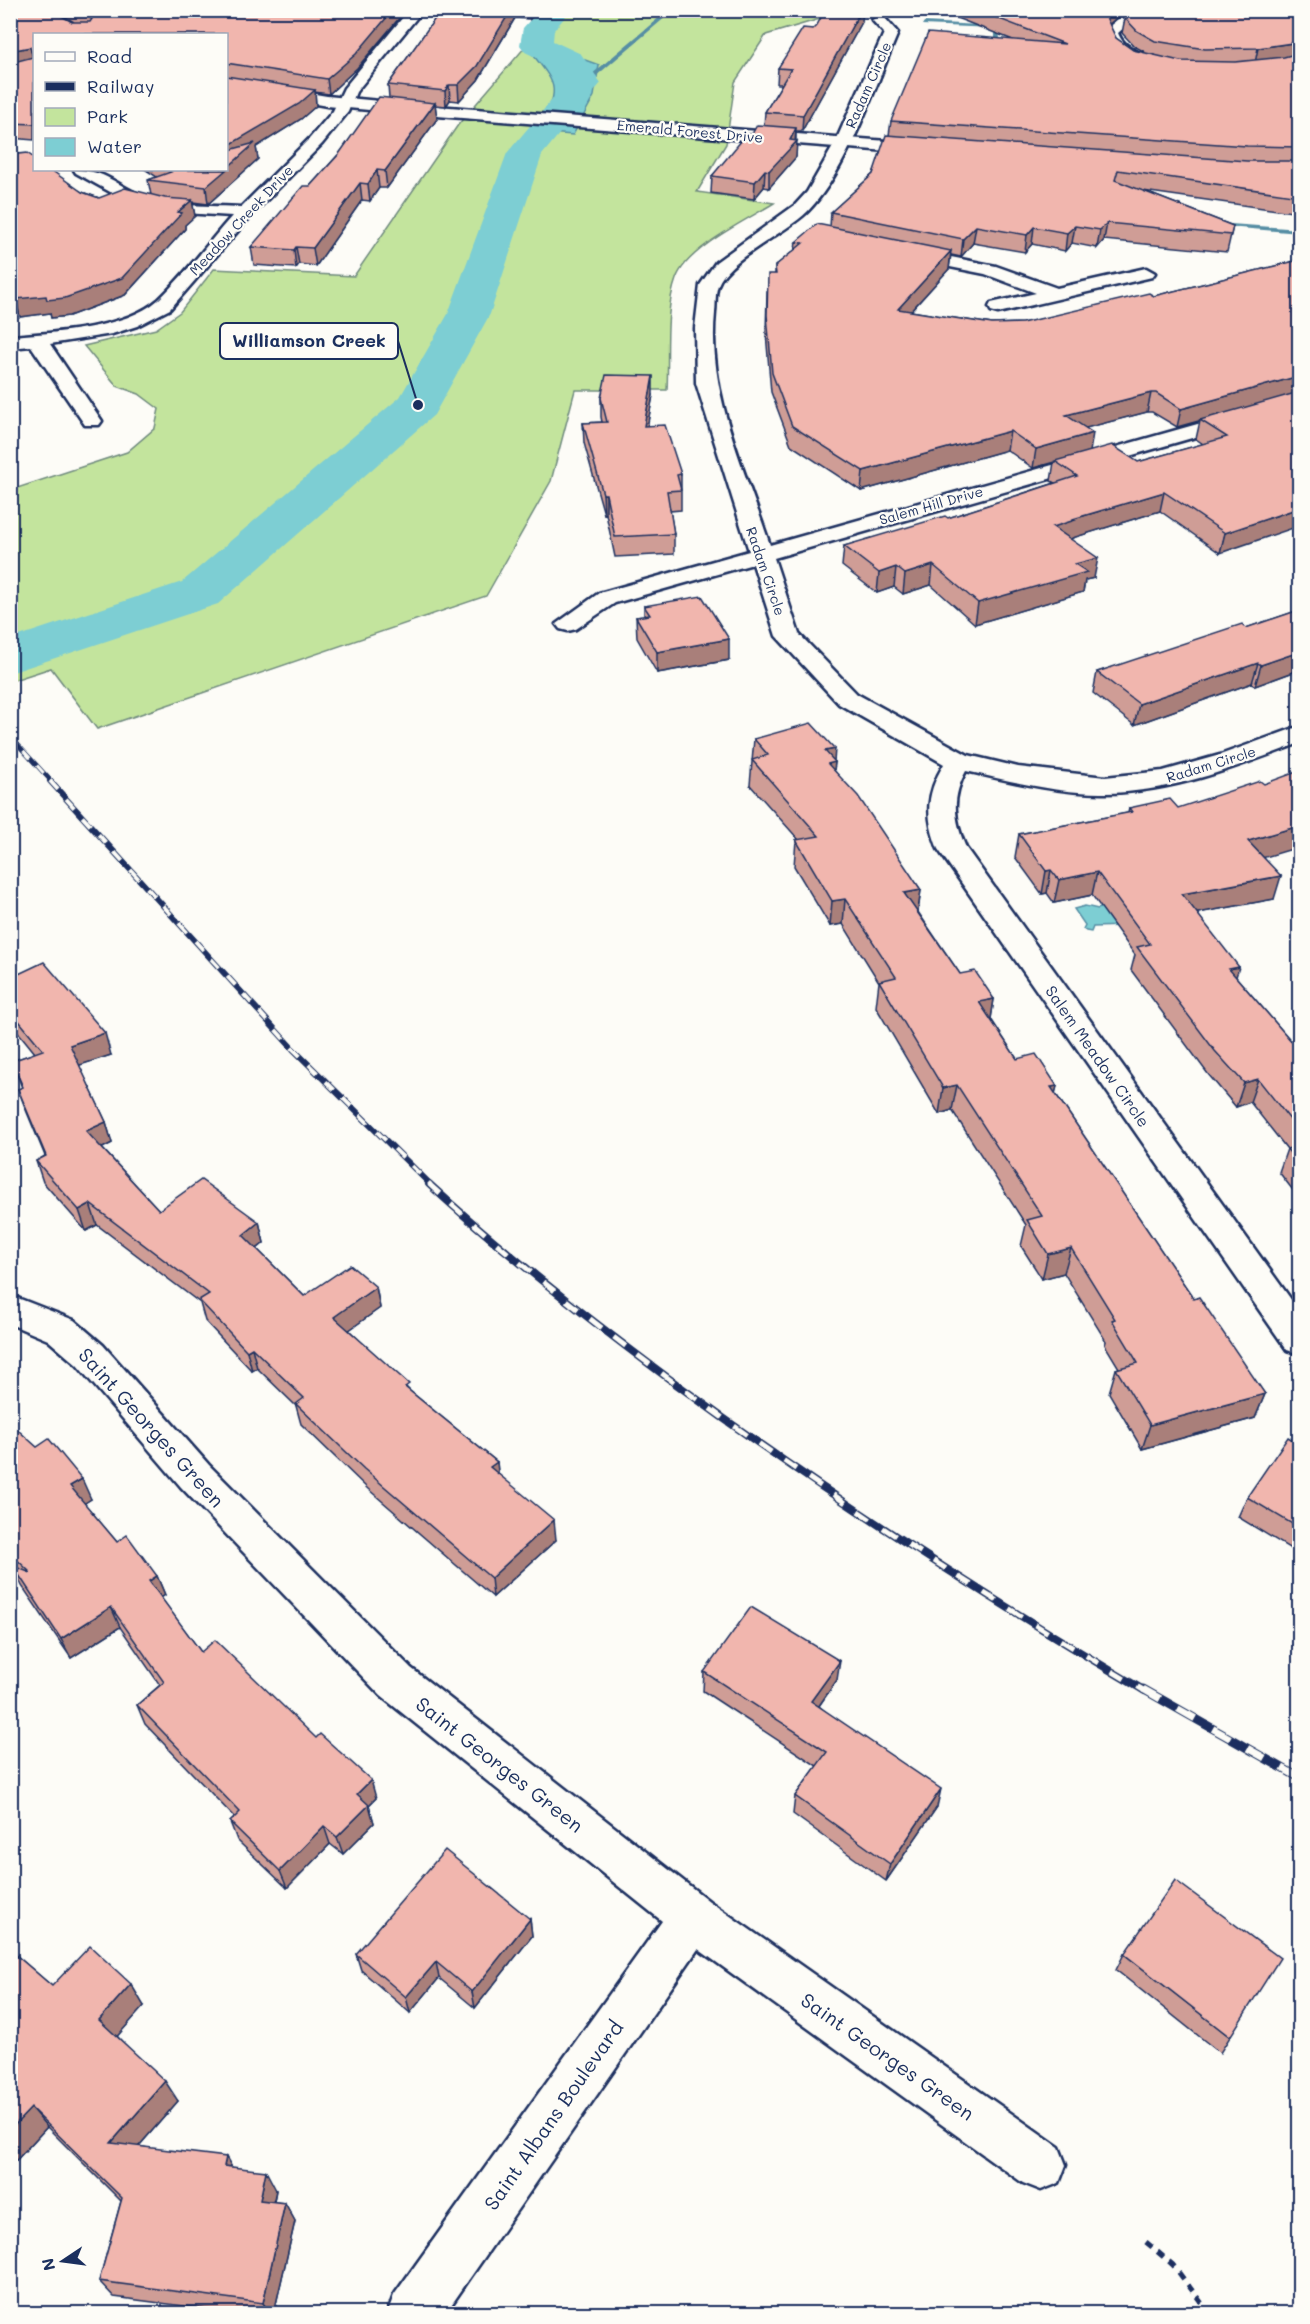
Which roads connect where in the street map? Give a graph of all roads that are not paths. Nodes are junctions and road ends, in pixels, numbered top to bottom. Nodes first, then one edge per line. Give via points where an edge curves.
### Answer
1 (1138, 10) edge
2 (411, 11) edge
3 (879, 20) dead end
4 (1158, 64) edge
5 (228, 83) edge
6 (344, 103) junction
7 (843, 143) junction
8 (938, 149) edge
9 (84, 171) edge
10 (245, 212) junction
11 (778, 226) junction
12 (802, 231) dead end
13 (884, 248) edge
14 (1146, 273) dead end
15 (1054, 293) junction
16 (998, 307) dead end
17 (37, 340) junction
18 (10, 342) edge
19 (1299, 401) edge
20 (92, 421) dead end
21 (759, 554) junction
22 (568, 624) dead end
23 (1299, 734) edge
24 (958, 762) junction
25 (10, 1309) edge
26 (1299, 1340) edge
27 (693, 1917) junction
28 (1041, 2164) dead end
29 (413, 2313) edge

1 - 4 street via 1111,32 1113,40 1130,55
2 - 6 street, Meadow Creek Drive
3 - 7 street, Radam Circle via 891,33
5 - 6 street, Emerald Forest Drive
6 - 7 street, Emerald Forest Drive
6 - 10 street, Meadow Creek Drive via 316,141
7 - 8 street, Emerald Forest Drive
7 - 11 street, Radam Circle via 814,194
9 - 10 street via 138,200 168,207
10 - 17 street, Meadow Creek Drive via 163,305 105,330
11 - 12 street
11 - 21 street, Radam Circle via 722,266 709,285 704,328 706,383
13 - 15 street via 990,270
14 - 15 street
15 - 16 street
17 - 18 street, Meadow Creek Drive
17 - 20 street
19 - 21 street, Salem Hill Drive
21 - 22 street, Salem Hill Drive via 607,598
21 - 24 street, Radam Circle via 788,636 840,691
23 - 24 street, Radam Circle via 1165,779 1105,785 1018,775
24 - 26 street, Salem Meadow Circle via 945,783 939,819 952,849
25 - 27 street, Saint Georges Green via 61,1330 90,1355 195,1476 396,1682
27 - 28 street, Saint Georges Green
27 - 29 street, Saint Albans Boulevard

